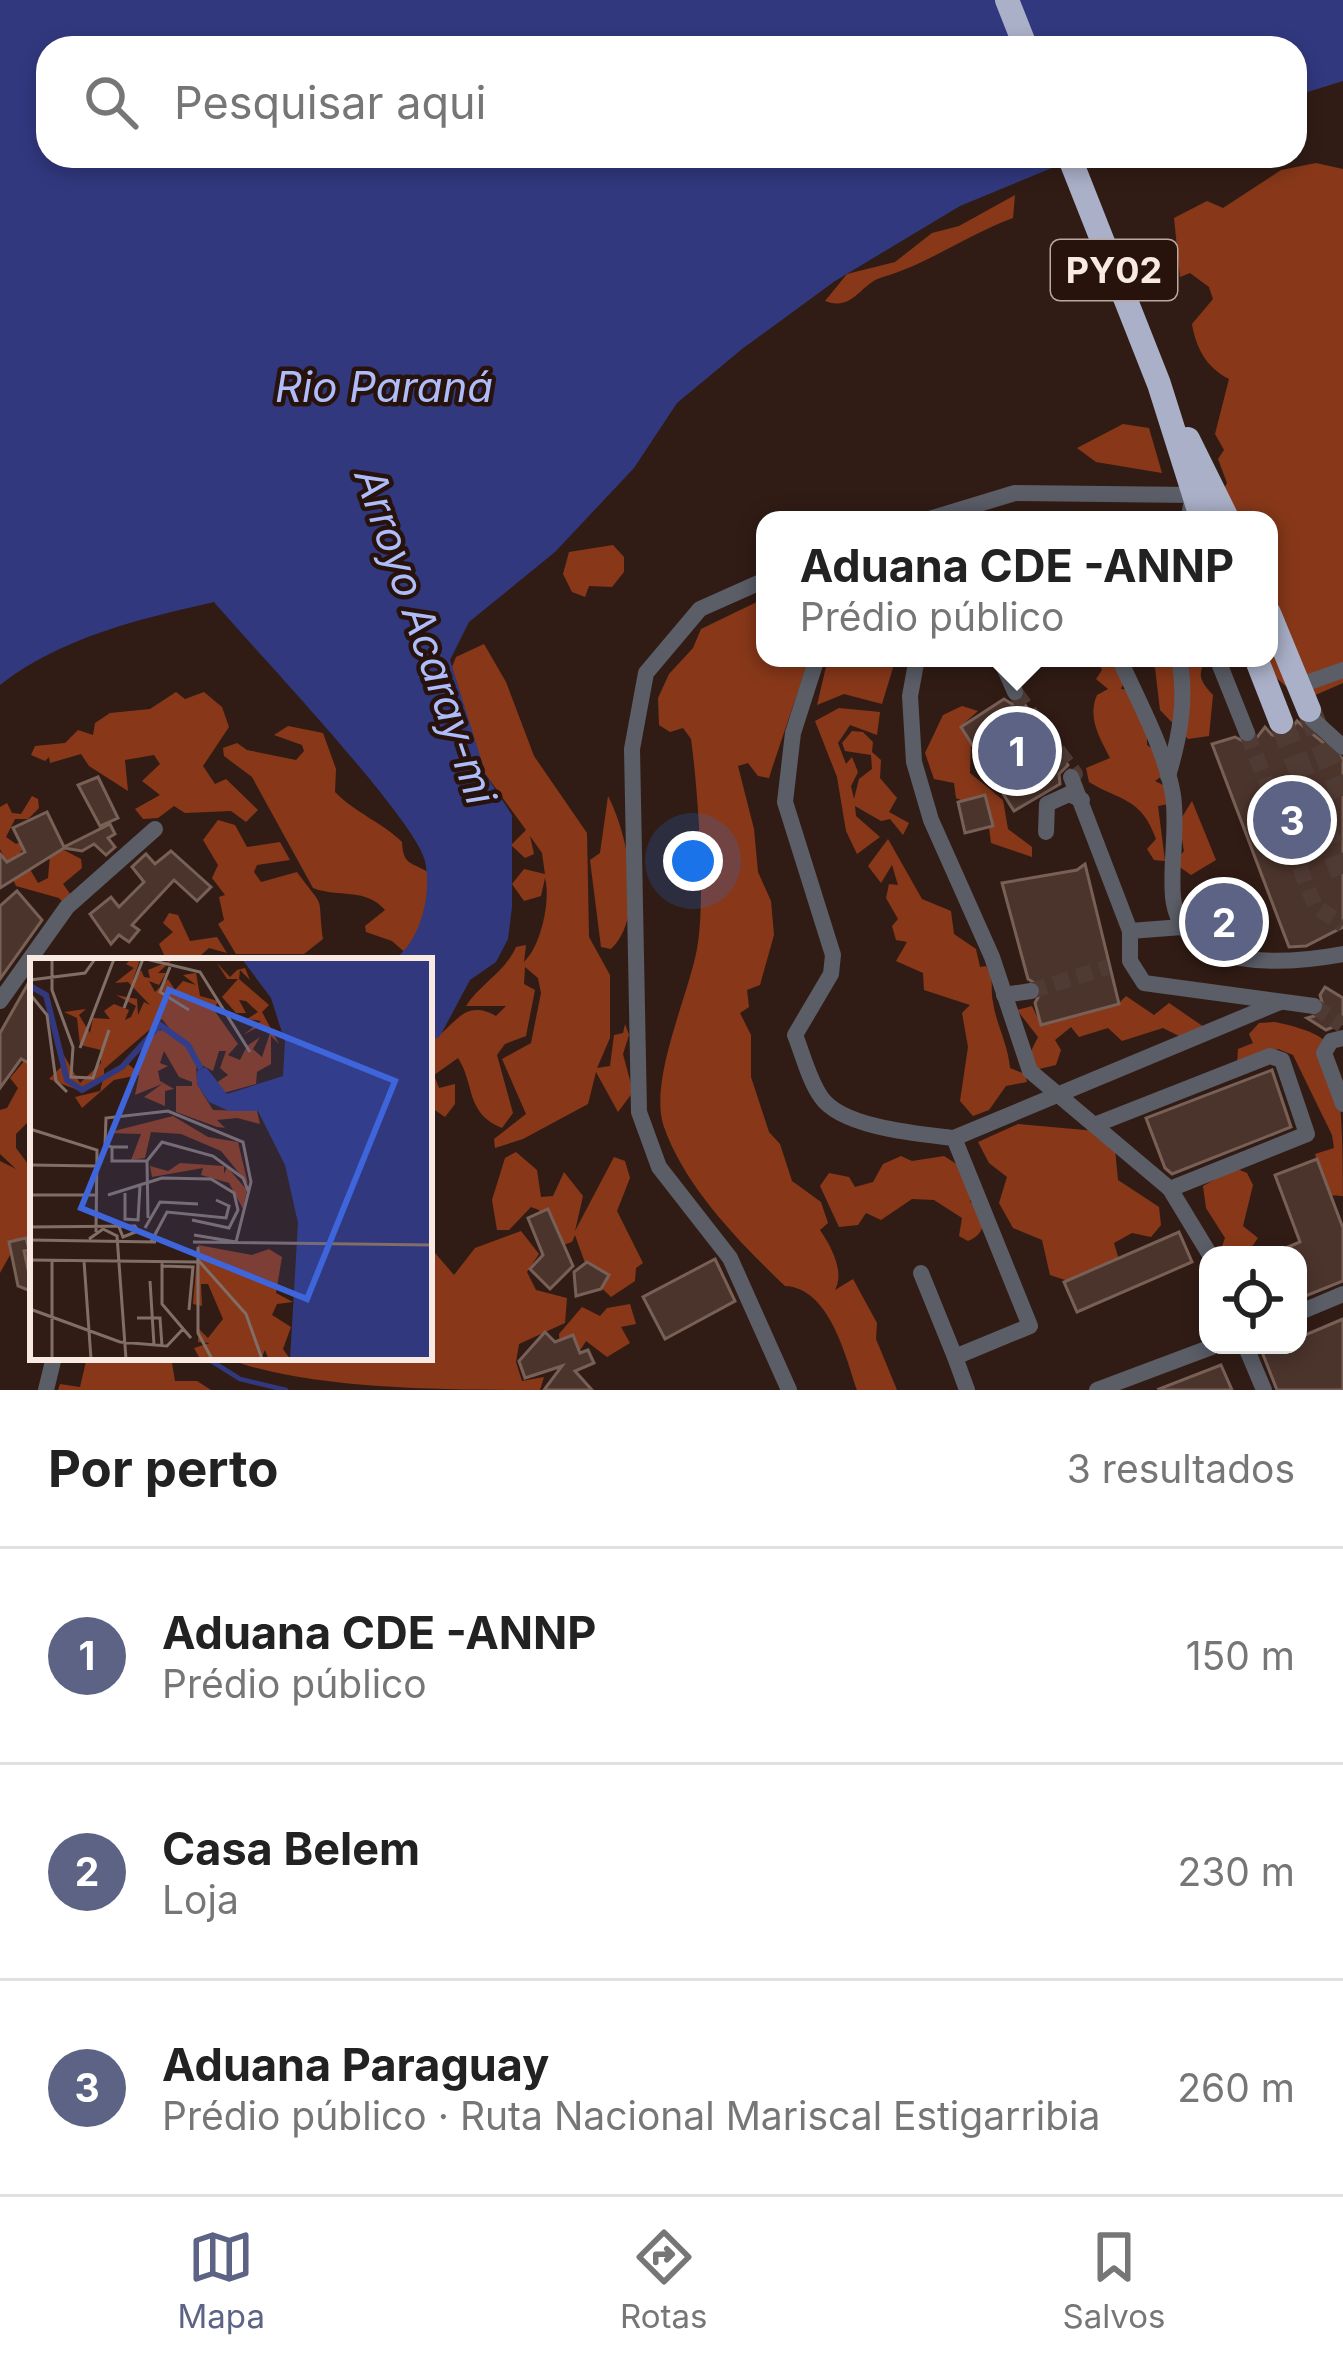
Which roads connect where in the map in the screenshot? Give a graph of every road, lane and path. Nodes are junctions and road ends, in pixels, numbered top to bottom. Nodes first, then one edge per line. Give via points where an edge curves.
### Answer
1 (1007, 0) edge
2 (1021, 36) edge
3 (1074, 168) edge
4 (1198, 501) edge
5 (956, 511) edge
6 (756, 584) edge
7 (1278, 636) edge
8 (814, 667) edge
9 (915, 667) edge
10 (1004, 667) edge
11 (1124, 667) edge
12 (1180, 667) edge
13 (1221, 667) edge
14 (1260, 667) edge
15 (1343, 670) edge
16 (1015, 692) tunnel mouth
17 (1306, 705) junction
18 (1281, 722) tunnel mouth
19 (1247, 733) tunnel mouth
20 (1343, 747) edge
21 (1071, 777) tunnel mouth
22 (1168, 777) junction
23 (1082, 800) junction
24 (155, 829) dead end
25 (1046, 832) dead end
26 (1182, 927) junction
27 (1130, 931) junction
28 (1343, 954) edge
29 (31, 958) edge
30 (30, 959) edge
31 (1130, 961) junction
32 (1108, 967) tunnel mouth
33 (1031, 991) tunnel mouth
34 (1004, 994) junction
35 (1283, 1000) junction
36 (0, 1001) edge
37 (1314, 1006) tunnel mouth
38 (1343, 1037) edge
39 (1058, 1096) junction
40 (1343, 1104) edge
41 (1097, 1124) junction
42 (954, 1138) junction
43 (1170, 1189) junction
44 (1205, 1246) edge
45 (921, 1273) dead end
46 (1343, 1294) edge
47 (1307, 1309) edge
48 (1199, 1352) edge
49 (1249, 1354) edge
50 (955, 1357) junction
51 (53, 1360) edge
52 (46, 1390) edge
53 (789, 1390) edge
54 (967, 1390) edge
55 (1097, 1390) edge
56 (1264, 1390) edge

1 - 2 highway
3 - 4 highway, PY02
4 - 5 street via 1015,493
6 - 53 street via 700,608 646,673 632,749 639,1112 659,1167 730,1258
7 - 17 highway
8 - 42 street via 793,733 784,802 833,955 832,974 795,1035 832,1108 881,1128
9 - 34 street via 914,762
10 - 16 street
11 - 22 street
12 - 22 street via 1180,736
13 - 19 street
14 - 18 highway
15 - 17 street
17 - 20 street
21 - 23 street
22 - 26 street via 1173,899
23 - 25 street via 1069,794 1047,804
23 - 27 street
24 - 29 street via 67,907
26 - 27 street
26 - 28 street via 1228,956 1265,962
27 - 31 street
30 - 36 street
31 - 32 street
31 - 35 street via 1144,983 1166,989
33 - 34 street
34 - 39 street via 1030,1071
35 - 37 street
35 - 39 street
38 - 40 street via 1324,1052
39 - 41 street
39 - 42 street
41 - 43 street
41 - 43 street via 1270,1056 1282,1060 1307,1134
42 - 50 street via 1030,1324
43 - 44 street
45 - 50 street
46 - 47 street
48 - 55 street
49 - 56 street
50 - 54 street
51 - 52 street

